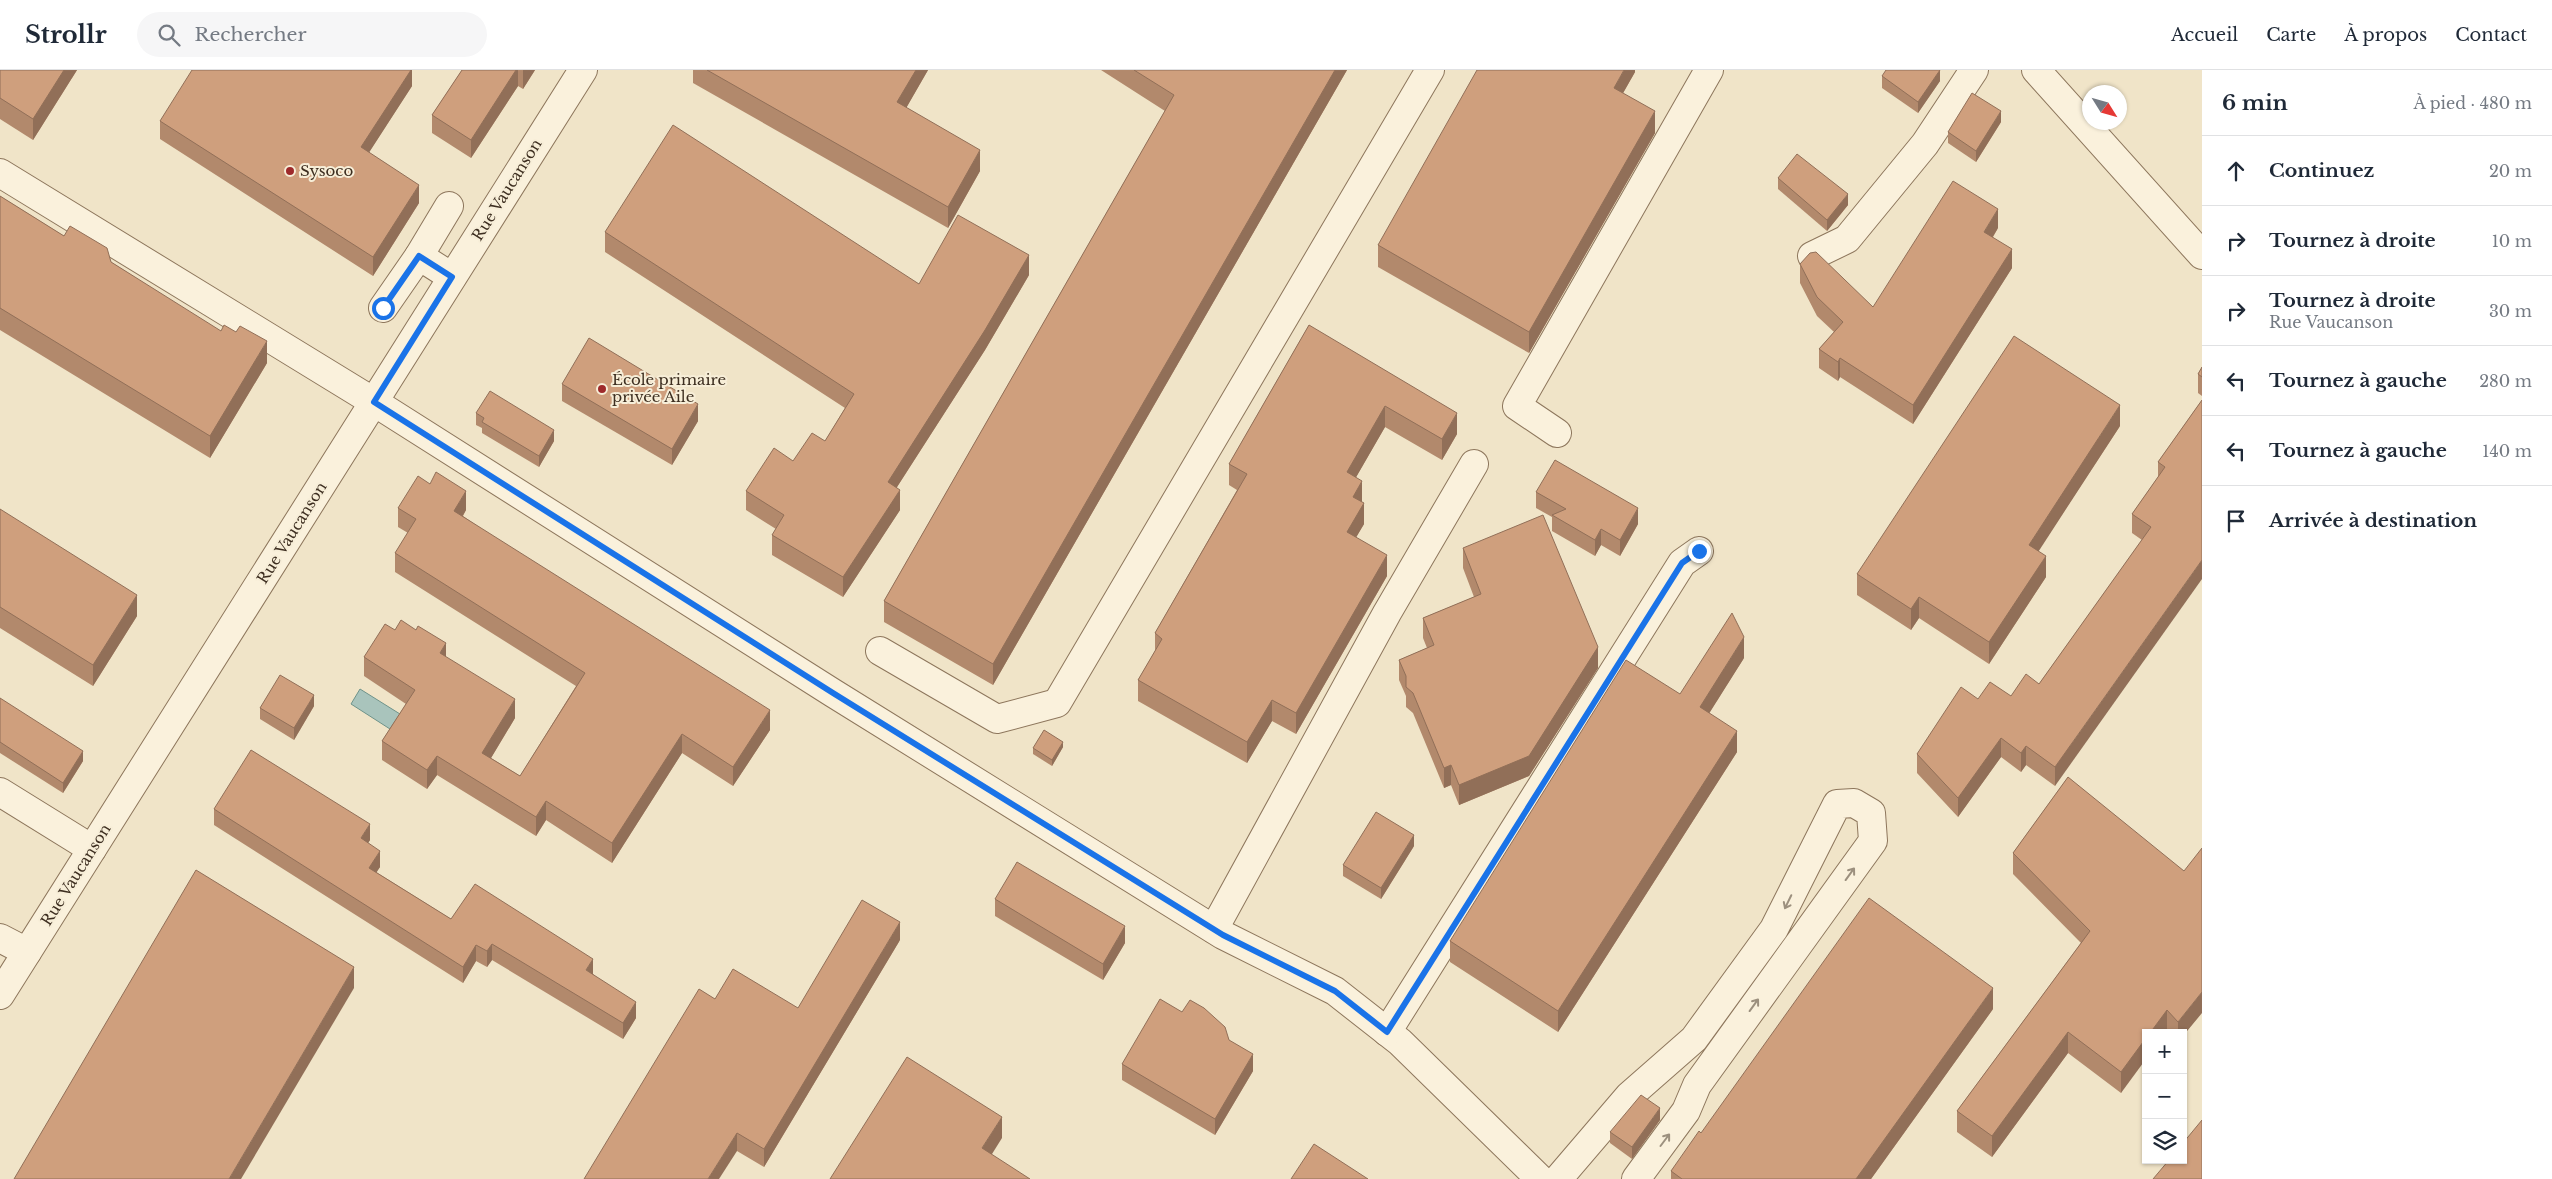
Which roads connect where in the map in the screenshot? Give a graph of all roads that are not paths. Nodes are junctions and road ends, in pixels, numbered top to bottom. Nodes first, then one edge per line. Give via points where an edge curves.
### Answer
1 (583, 70) edge
2 (1430, 70) edge
3 (1709, 70) edge
4 (1974, 70) edge
5 (2036, 70) edge
6 (0, 173) edge
7 (449, 206) dead end
8 (2202, 255) edge
9 (419, 256) junction
10 (1812, 256) edge
11 (452, 277) junction
12 (383, 308) dead end
13 (374, 402) junction
14 (1557, 434) dead end
15 (1474, 464) dead end
16 (1699, 551) dead end
17 (880, 651) dead end
18 (0, 792) edge
19 (92, 849) junction
20 (1214, 929) junction
21 (0, 938) edge
22 (27, 952) junction
23 (0, 996) edge
24 (1387, 1032) junction
25 (1540, 1179) edge
26 (1558, 1179) edge
27 (1636, 1179) edge

1 - 11 street, Rue Vaucanson
2 - 17 street via 1057,703 997,719
3 - 14 street via 1517,406
4 - 10 street via 1925,144 1847,239
5 - 8 street
6 - 13 street
7 - 9 street
9 - 11 street
9 - 12 street
11 - 13 street, Rue Vaucanson
13 - 19 street, Rue Vaucanson
13 - 20 street via 824,688
15 - 20 street via 1387,613
16 - 24 street via 1682,563
18 - 19 street
19 - 22 street, Rue Vaucanson
20 - 24 street via 1335,991
21 - 22 street
22 - 23 street, Rue Vaucanson
24 - 25 street
27 -> 26 street via 1686,1110 1697,1085 1873,841 1871,813 1854,803 1837,804 1774,929 1694,1039 1629,1096

